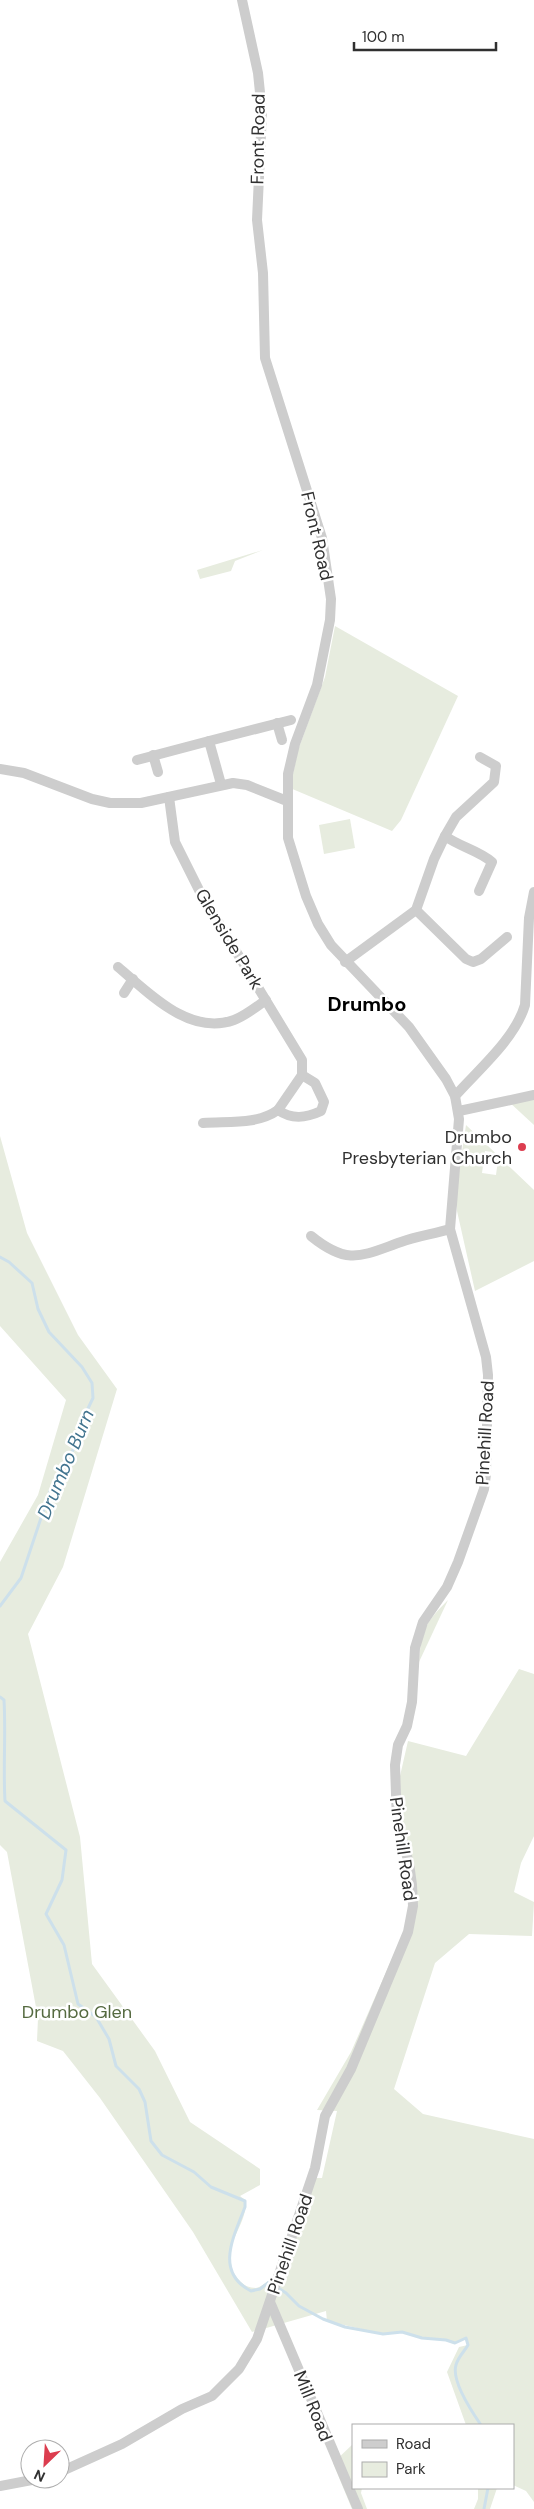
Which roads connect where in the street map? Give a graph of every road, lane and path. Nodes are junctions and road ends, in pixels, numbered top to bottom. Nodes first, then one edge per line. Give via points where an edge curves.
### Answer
1 (242, 0) edge
2 (290, 720) dead end
3 (277, 723) junction
4 (282, 740) dead end
5 (209, 741) junction
6 (153, 754) junction
7 (480, 757) dead end
8 (137, 760) dead end
9 (0, 769) edge
10 (158, 772) dead end
11 (221, 784) junction
12 (169, 797) junction
13 (287, 801) junction
14 (445, 836) junction
15 (479, 891) dead end
16 (534, 892) edge
17 (416, 910) junction
18 (507, 937) dead end
19 (345, 962) junction
20 (118, 967) dead end
21 (133, 980) junction
22 (124, 993) dead end
23 (266, 1000) junction
24 (302, 1075) junction
25 (534, 1095) edge
26 (454, 1096) junction
27 (278, 1110) junction
28 (459, 1110) junction
29 (203, 1123) dead end
30 (450, 1229) junction
31 (311, 1236) dead end
32 (272, 2297) junction
33 (70, 2467) edge
34 (20, 2482) edge
35 (0, 2486) edge
36 (358, 2509) edge

1 - 13 street, Front Road via 258,73 262,112 257,220 263,273 266,358 322,538 331,599 320,670 288,774
2 - 3 street
3 - 4 street
3 - 5 street
5 - 6 street
5 - 11 street
6 - 8 street
6 - 10 street
7 - 14 street via 496,766 494,782 456,817
9 - 12 street via 24,773 84,797 110,803 140,803
11 - 12 street
11 - 13 street via 247,785
12 - 23 street, Glenside Park via 175,842 200,892
13 - 19 street, Front Road via 288,838 303,887 318,924
14 - 15 street via 492,862
14 - 17 street
16 - 26 street via 529,918 525,1005 521,1017 511,1033
17 - 18 street via 466,959 473,962
17 - 19 street
19 - 26 street, Front Road via 409,1027 442,1073
20 - 21 street
21 - 22 street
21 - 23 street via 161,1003 201,1023 236,1020
23 - 24 street, Glenside Park via 302,1060
24 - 27 street
24 - 27 street via 315,1083 322,1093 321,1111 296,1118
25 - 28 street
26 - 28 street, Front Road
27 - 29 street via 258,1120
28 - 30 street, Pinehill Road
30 - 31 street via 402,1241 362,1256 336,1252
30 - 32 street, Pinehill Road via 486,1357 484,1490 448,1587 423,1622 414,1648 412,1702 395,1765 398,1822 412,1886 408,1932 351,2069 325,2116 315,2168
32 - 33 street, Pinehill Road via 250,2353 212,2396
32 - 36 street, Mill Road
34 - 35 street

